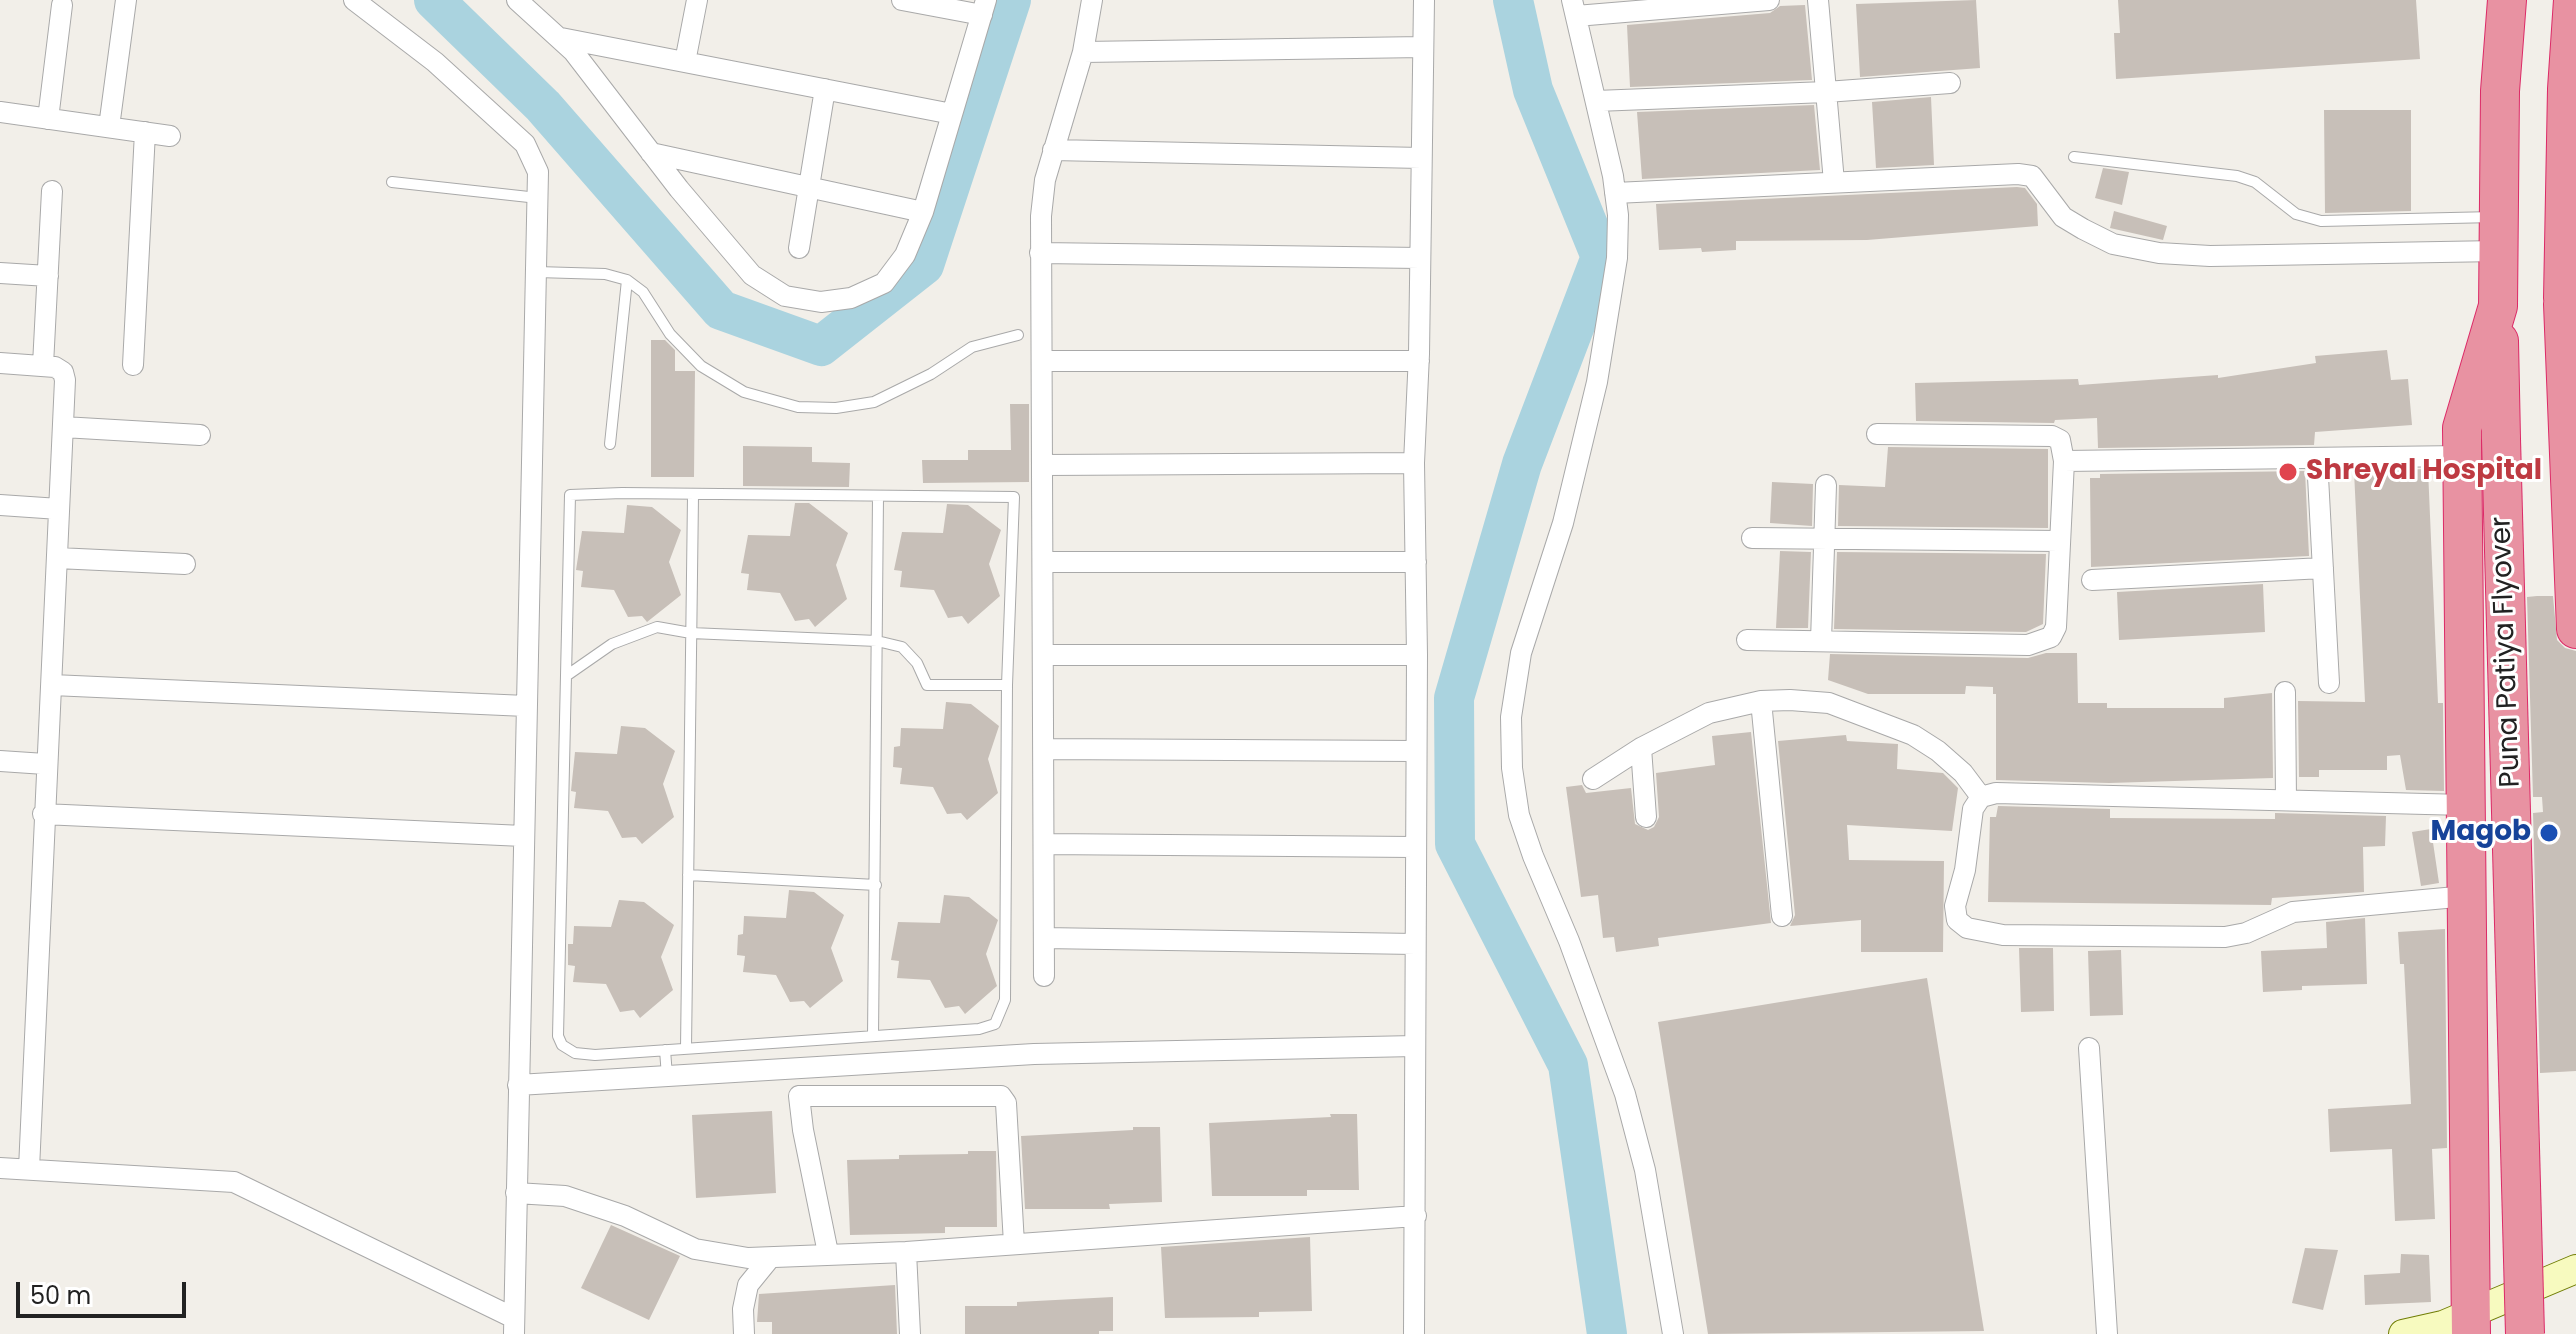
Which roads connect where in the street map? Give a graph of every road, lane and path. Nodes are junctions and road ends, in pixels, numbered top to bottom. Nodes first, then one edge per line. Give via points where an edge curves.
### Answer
1 (126, 0) edge
2 (354, 0) edge
3 (517, 0) edge
4 (697, 0) edge
5 (902, 0) edge
6 (1092, 0) edge
7 (1424, 0) edge
8 (1769, 0) edge
9 (1818, 0) edge
10 (2486, 0) edge
11 (2507, 0) edge
12 (2573, 0) edge
13 (62, 5) dead end
14 (984, 7) edge
15 (1574, 8) edge
16 (561, 38) junction
17 (1423, 47) junction
18 (1083, 52) junction
19 (685, 62) junction
20 (1950, 83) dead end
21 (825, 89) junction
22 (2571, 90) edge
23 (2500, 91) junction
24 (1826, 92) junction
25 (1596, 101) junction
26 (0, 112) edge
27 (952, 114) junction
28 (48, 119) junction
29 (109, 127) junction
30 (145, 132) junction
31 (170, 136) dead end
32 (1053, 150) junction
33 (651, 153) junction
34 (2074, 157) dead end
35 (1421, 158) junction
36 (392, 182) dead end
37 (1834, 182) junction
38 (809, 186) junction
39 (52, 191) dead end
40 (1615, 193) junction
41 (540, 198) junction
42 (923, 212) junction
43 (2498, 234) junction
44 (799, 248) dead end
45 (1040, 253) junction
46 (1420, 258) junction
47 (537, 272) junction
48 (0, 273) edge
49 (48, 276) junction
50 (627, 280) junction
51 (2498, 306) junction
52 (2569, 314) edge
53 (1018, 335) dead end
54 (1044, 361) junction
55 (1419, 361) junction
56 (0, 363) edge
57 (43, 365) junction
58 (133, 365) dead end
59 (63, 427) junction
60 (1877, 434) dead end
61 (200, 435) dead end
62 (610, 444) dead end
63 (2462, 456) junction
64 (2317, 458) junction
65 (2064, 461) junction
66 (1414, 463) junction
67 (1044, 465) junction
68 (1826, 485) dead end
69 (693, 496) junction
70 (878, 497) junction
71 (0, 505) edge
72 (59, 509) junction
73 (1752, 538) dead end
74 (1824, 538) junction
75 (2059, 541) junction
76 (57, 558) junction
77 (1044, 562) junction
78 (1416, 562) junction
79 (185, 564) dead end
80 (2323, 568) junction
81 (2092, 580) dead end
82 (2576, 629) edge
83 (691, 633) junction
84 (1747, 640) dead end
85 (877, 641) junction
86 (1821, 641) junction
87 (1044, 655) junction
88 (1417, 655) junction
89 (566, 676) junction
90 (2329, 683) dead end
91 (52, 685) junction
92 (1007, 685) junction
93 (2285, 692) dead end
94 (1761, 701) junction
95 (526, 706) junction
96 (1641, 748) junction
97 (1044, 749) junction
98 (1415, 751) junction
99 (0, 761) edge
100 (45, 764) junction
101 (1593, 779) dead end
102 (1981, 797) junction
103 (2286, 800) junction
104 (2465, 805) junction
105 (43, 814) junction
106 (1646, 817) dead end
107 (523, 836) junction
108 (1044, 844) junction
109 (1414, 847) junction
110 (688, 875) junction
111 (876, 885) junction
112 (2467, 896) junction
113 (1782, 916) dead end
114 (1044, 938) junction
115 (1415, 944) junction
116 (1044, 976) dead end
117 (873, 1036) junction
118 (1415, 1046) junction
119 (686, 1048) junction
120 (2089, 1048) dead end
121 (665, 1050) junction
122 (798, 1068) junction
123 (667, 1076) junction
124 (518, 1085) junction
125 (799, 1096) junction
126 (0, 1168) edge
127 (29, 1169) junction
128 (516, 1193) junction
129 (1416, 1216) junction
130 (1014, 1244) junction
131 (906, 1252) junction
132 (828, 1253) junction
133 (770, 1258) junction
134 (2576, 1269) edge
135 (514, 1326) edge
136 (2456, 1327) edge
137 (744, 1334) edge
138 (910, 1334) edge
139 (1414, 1334) edge
140 (1673, 1334) edge
141 (2107, 1334) edge
142 (2403, 1334) edge
143 (2525, 1334) edge

1 - 29 street
2 - 41 street via 435,62 525,144 538,172
3 - 16 street
4 - 19 street
5 - 14 street
6 - 18 street
7 - 17 street
8 - 15 street
9 - 24 street
10 - 23 highway
11 - 23 highway
12 - 22 highway
13 - 28 street
14 - 27 street
15 - 25 street
16 - 19 street
16 - 33 street
17 - 18 street
17 - 35 street
18 - 32 street
19 - 21 street
20 - 24 street
21 - 27 street
21 - 38 street
22 - 52 highway
23 - 43 highway, Puna Patiya Flyover
24 - 25 street
24 - 37 street
25 - 40 street
26 - 28 street
27 - 42 street
28 - 29 street
29 - 30 street
30 - 31 street
30 - 58 street
32 - 35 street
32 - 45 street via 1042,204
33 - 38 street
33 - 42 street via 752,275 785,296 821,302 851,298 884,283 905,255
34 - 43 lane via 2237,176 2255,182 2296,214 2321,221
35 - 46 street
36 - 41 lane
37 - 40 street
37 - 43 street via 2032,176 2063,217 2113,244 2159,253 2210,256
38 - 42 street
38 - 44 street
39 - 49 street
40 - 140 street via 1617,258 1597,382 1563,523 1521,653 1511,717 1512,768 1519,815 1533,856 1625,1094 1645,1170
41 - 47 street
43 - 51 highway, Puna Patiya Flyover
45 - 46 street
45 - 54 street
46 - 55 street
47 - 50 lane via 605,274
47 - 95 street
48 - 49 street
49 - 57 street
50 - 53 lane via 643,292 670,334 701,366 744,392 798,407 874,402 972,347
50 - 62 lane
51 - 63 highway via 2462,428
51 - 143 highway, Puna Patiya Flyover, bridge
52 - 82 highway
54 - 55 street
54 - 67 street
55 - 66 street
56 - 57 street
57 - 59 street via 63,372
59 - 61 street
59 - 72 street
60 - 65 street via 2052,436 2060,440
63 - 64 street
63 - 104 highway
64 - 65 street
64 - 80 street
65 - 75 street
66 - 67 street
66 - 78 street
67 - 77 street
68 - 74 street
69 - 70 lane
69 - 83 lane
69 - 89 lane via 570,495
70 - 85 lane
70 - 92 lane via 1014,497
71 - 72 street
72 - 76 street
73 - 74 street
74 - 75 street
74 - 86 street
75 - 86 street via 2056,627 2041,643
76 - 79 street
76 - 91 street
77 - 78 street
77 - 87 street
78 - 88 street
80 - 81 street
80 - 90 street
83 - 85 lane
83 - 89 lane via 657,627 612,644
83 - 110 lane
84 - 86 street
85 - 92 lane via 902,647 927,685
85 - 111 lane
87 - 88 street
87 - 97 street
88 - 98 street
89 - 121 lane via 558,1036 575,1053
91 - 95 street
91 - 100 street
92 - 117 lane via 1003,1013 995,1024 979,1029
93 - 103 street
94 - 96 street via 1709,713
94 - 102 street via 1829,703 1866,714 1938,751
94 - 113 street
95 - 107 street
96 - 101 street
96 - 106 street
97 - 98 street
97 - 108 street
98 - 109 street
99 - 100 street
100 - 105 street
102 - 103 street via 1996,793
102 - 112 street via 1973,809 1955,906 1957,920 1983,932 2225,937 2293,912
103 - 104 street
104 - 112 highway
105 - 107 street
105 - 127 street
107 - 124 street
108 - 109 street
108 - 114 street
109 - 115 street
110 - 111 lane
110 - 119 lane
111 - 117 lane
112 - 136 highway
114 - 115 street
114 - 116 street
115 - 118 street
117 - 119 lane
118 - 122 street via 1034,1054
118 - 129 street
119 - 121 lane
120 - 141 street
121 - 123 lane
122 - 123 street
122 - 125 street
123 - 124 street
124 - 128 street
125 - 130 street via 1001,1096 1006,1103
125 - 132 street
126 - 127 street
127 - 135 street via 234,1182
128 - 133 street via 565,1196 625,1216 695,1249
128 - 135 street
129 - 130 street
129 - 139 street
130 - 131 street
131 - 132 street
131 - 138 street
132 - 133 street
133 - 137 street via 748,1285
134 - 136 main road
136 - 142 main road

